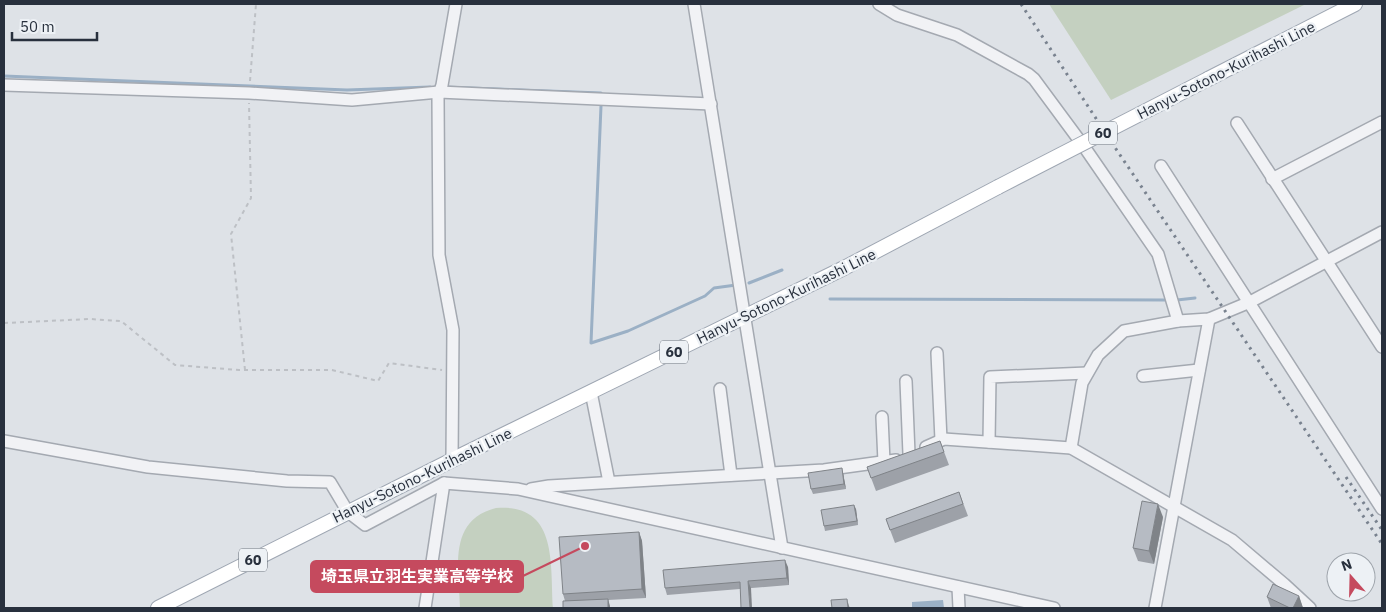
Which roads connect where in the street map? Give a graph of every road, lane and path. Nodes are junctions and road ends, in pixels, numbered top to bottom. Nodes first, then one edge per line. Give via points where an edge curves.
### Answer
1 (256, 4) edge
2 (456, 4) edge
3 (694, 4) edge
4 (879, 4) edge
5 (1355, 4) edge
6 (4, 85) edge
7 (440, 92) junction
8 (249, 93) junction
9 (711, 104) junction
10 (1382, 122) edge
11 (1238, 123) dead end
12 (1161, 166) dead end
13 (1272, 179) junction
14 (1382, 232) edge
15 (1326, 262) junction
16 (1250, 302) junction
17 (746, 316) junction
18 (1209, 319) junction
19 (1178, 321) junction
20 (4, 323) edge
21 (1379, 334) edge
22 (1382, 347) edge
23 (938, 353) dead end
24 (245, 370) junction
25 (1199, 370) junction
26 (454, 372) junction
27 (1088, 373) junction
28 (1143, 376) dead end
29 (906, 381) dead end
30 (720, 389) dead end
31 (591, 392) junction
32 (882, 418) dead end
33 (941, 440) junction
34 (4, 441) edge
35 (989, 442) junction
36 (1071, 448) junction
37 (909, 454) junction
38 (452, 460) junction
39 (884, 462) junction
40 (770, 472) junction
41 (731, 475) junction
42 (609, 482) junction
43 (444, 484) junction
44 (524, 490) junction
45 (1173, 506) junction
46 (1382, 509) edge
47 (348, 512) junction
48 (782, 548) junction
49 (958, 587) junction
50 (158, 608) edge
51 (425, 608) edge
52 (959, 608) edge
53 (1054, 608) edge
54 (1155, 608) edge
55 (1310, 608) edge

1 - 8 path
2 - 7 street
3 - 9 street
4 - 19 street via 897,15 957,35 1034,79 1158,254
5 - 17 main road, Hanyu-Sotono-Kurihashi Line / 60, bridge
6 - 8 street
7 - 8 street via 352,100
7 - 9 street
7 - 26 street via 439,255 453,330
8 - 24 path via 251,198 231,234
9 - 17 street
10 - 13 street
11 - 13 street
12 - 16 street
13 - 15 street
14 - 15 street
15 - 16 street
15 - 21 street
16 - 18 street
16 - 46 street
17 - 31 main road, Hanyu-Sotono-Kurihashi Line / 60
17 - 40 street
18 - 19 street
18 - 25 street
19 - 27 street via 1124,330 1098,355
20 - 24 path via 90,318 121,321 175,365
21 - 22 street
23 - 33 street
24 - 26 path via 332,370 378,381 389,363
25 - 28 street
25 - 45 street
26 - 38 street
27 - 35 street via 990,377
27 - 36 street via 1082,382
29 - 37 street
30 - 41 street
31 - 38 main road, Hanyu-Sotono-Kurihashi Line / 60
31 - 42 street
32 - 39 street
33 - 35 street
33 - 37 street
34 - 47 street via 148,467 287,481 330,482
35 - 36 street
36 - 45 street
37 - 39 street
38 - 47 main road, Hanyu-Sotono-Kurihashi Line / 60
39 - 40 street via 824,470
40 - 41 street
40 - 48 street
41 - 42 street
42 - 44 street
43 - 44 street
43 - 47 street via 365,525
43 - 51 street
44 - 48 street
45 - 54 street
45 - 55 street via 1232,540
47 - 50 main road, Hanyu-Sotono-Kurihashi Line / 60
48 - 49 street
49 - 52 street
49 - 53 street

